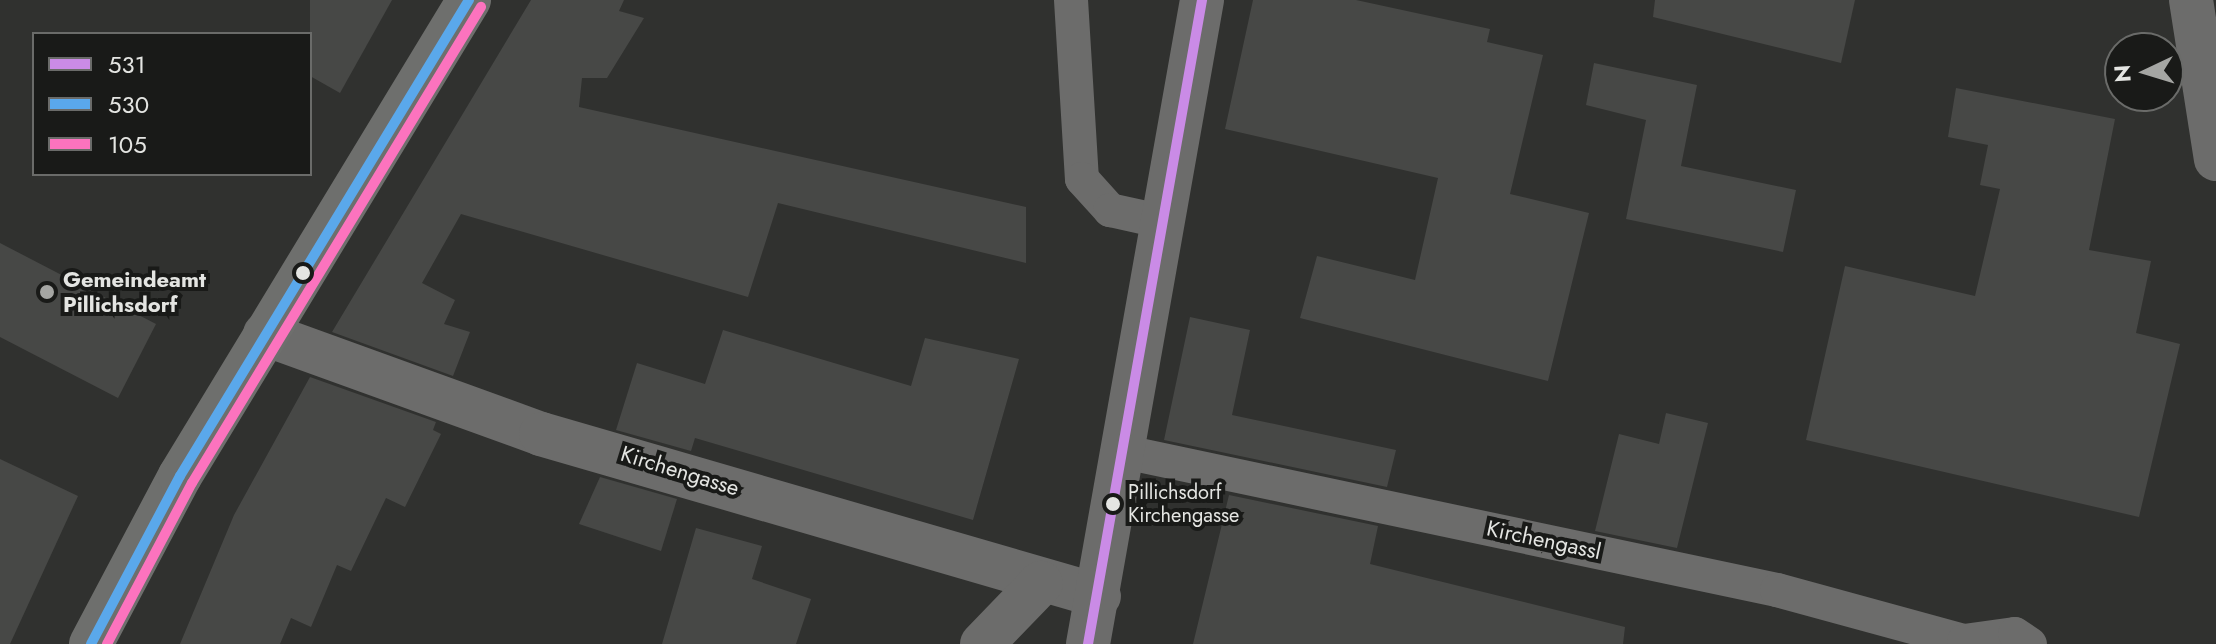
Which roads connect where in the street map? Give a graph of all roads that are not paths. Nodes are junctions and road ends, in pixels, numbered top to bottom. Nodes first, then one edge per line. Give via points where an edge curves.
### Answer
1 (469, 0) edge
2 (1071, 0) edge
3 (1202, 0) edge
4 (2191, 0) edge
5 (2216, 159) edge
6 (1164, 222) junction
7 (265, 334) junction
8 (1120, 451) junction
9 (1041, 583) junction
10 (1099, 596) junction
11 (1962, 642) edge
12 (91, 644) edge
13 (982, 644) edge
14 (1088, 644) edge
15 (2030, 644) edge

1 - 7 main road
2 - 6 lane via 1082,179 1110,210
3 - 6 street
4 - 5 street
6 - 8 street
7 - 9 street, Kirchengasse via 541,434
7 - 12 main road
8 - 10 street
8 - 11 lane, Kirchengassl via 1777,590
9 - 10 street, Kirchengasse
9 - 13 street
10 - 14 street
11 - 15 lane via 2015,634

